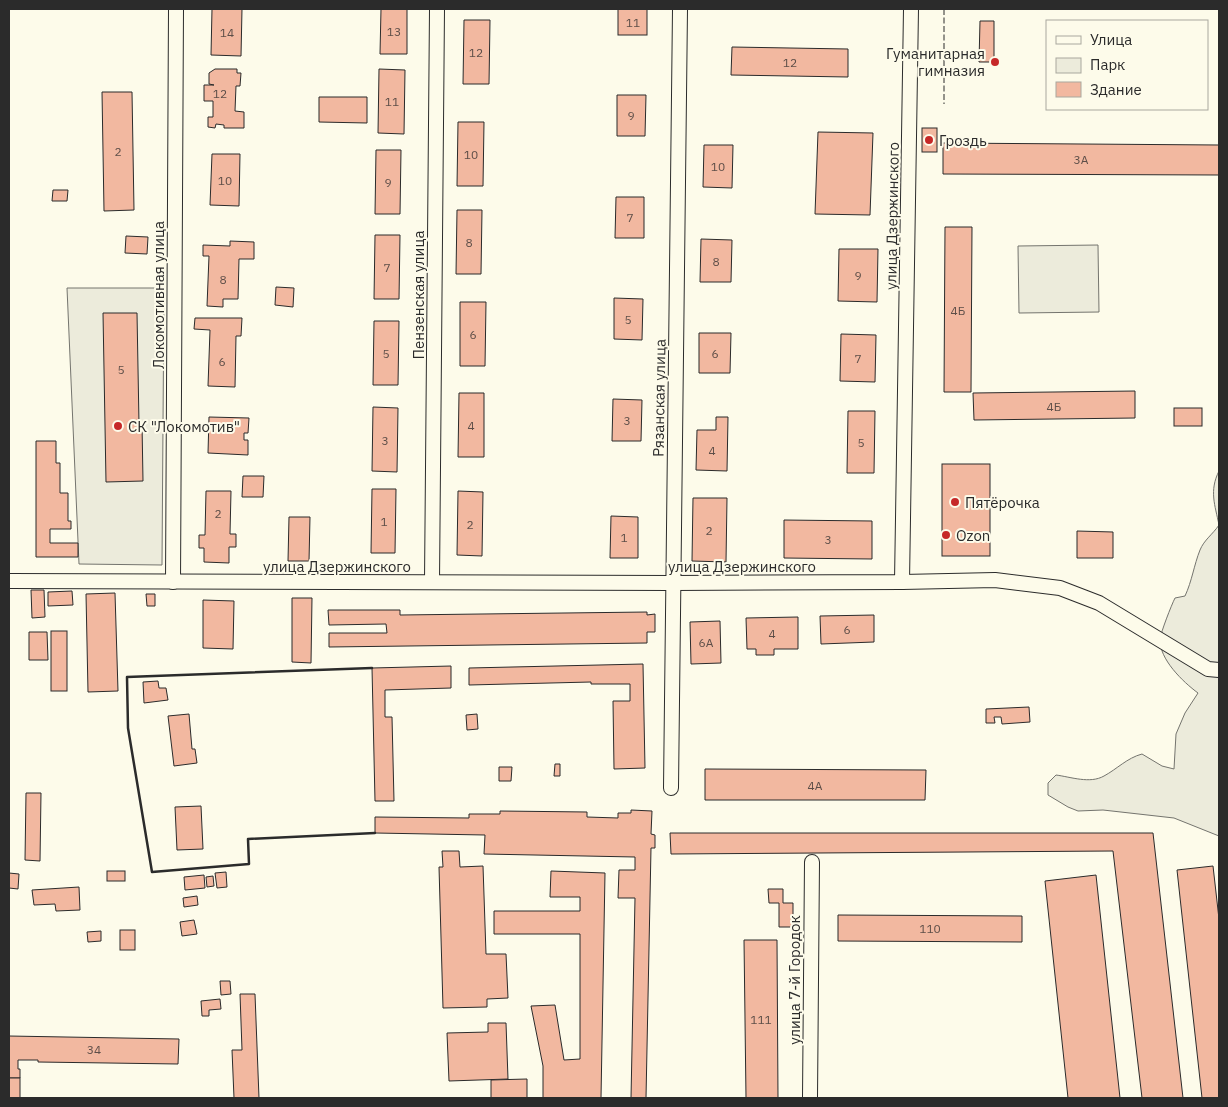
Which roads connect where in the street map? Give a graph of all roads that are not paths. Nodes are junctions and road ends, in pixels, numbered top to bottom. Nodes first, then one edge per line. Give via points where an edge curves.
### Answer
1 (176, 9) edge
2 (437, 9) edge
3 (680, 9) edge
4 (911, 9) edge
5 (9, 581) edge
6 (173, 582) junction
7 (432, 582) junction
8 (902, 582) junction
9 (673, 583) junction
10 (1219, 670) edge
11 (671, 788) dead end
12 (812, 862) dead end
13 (810, 1098) edge

1 - 6 street, Локомотивная улица
2 - 7 street, Пензенская улица
3 - 9 street, Рязанская улица
4 - 8 street, улица Дзержинского
5 - 6 street, улица Дзержинского
6 - 7 street, улица Дзержинского
7 - 9 street, улица Дзержинского
8 - 9 street, улица Дзержинского
8 - 10 street via 995,580 1060,588 1099,603 1208,669
9 - 11 street, Рязанская улица
12 - 13 street, улица 7-й Городок

